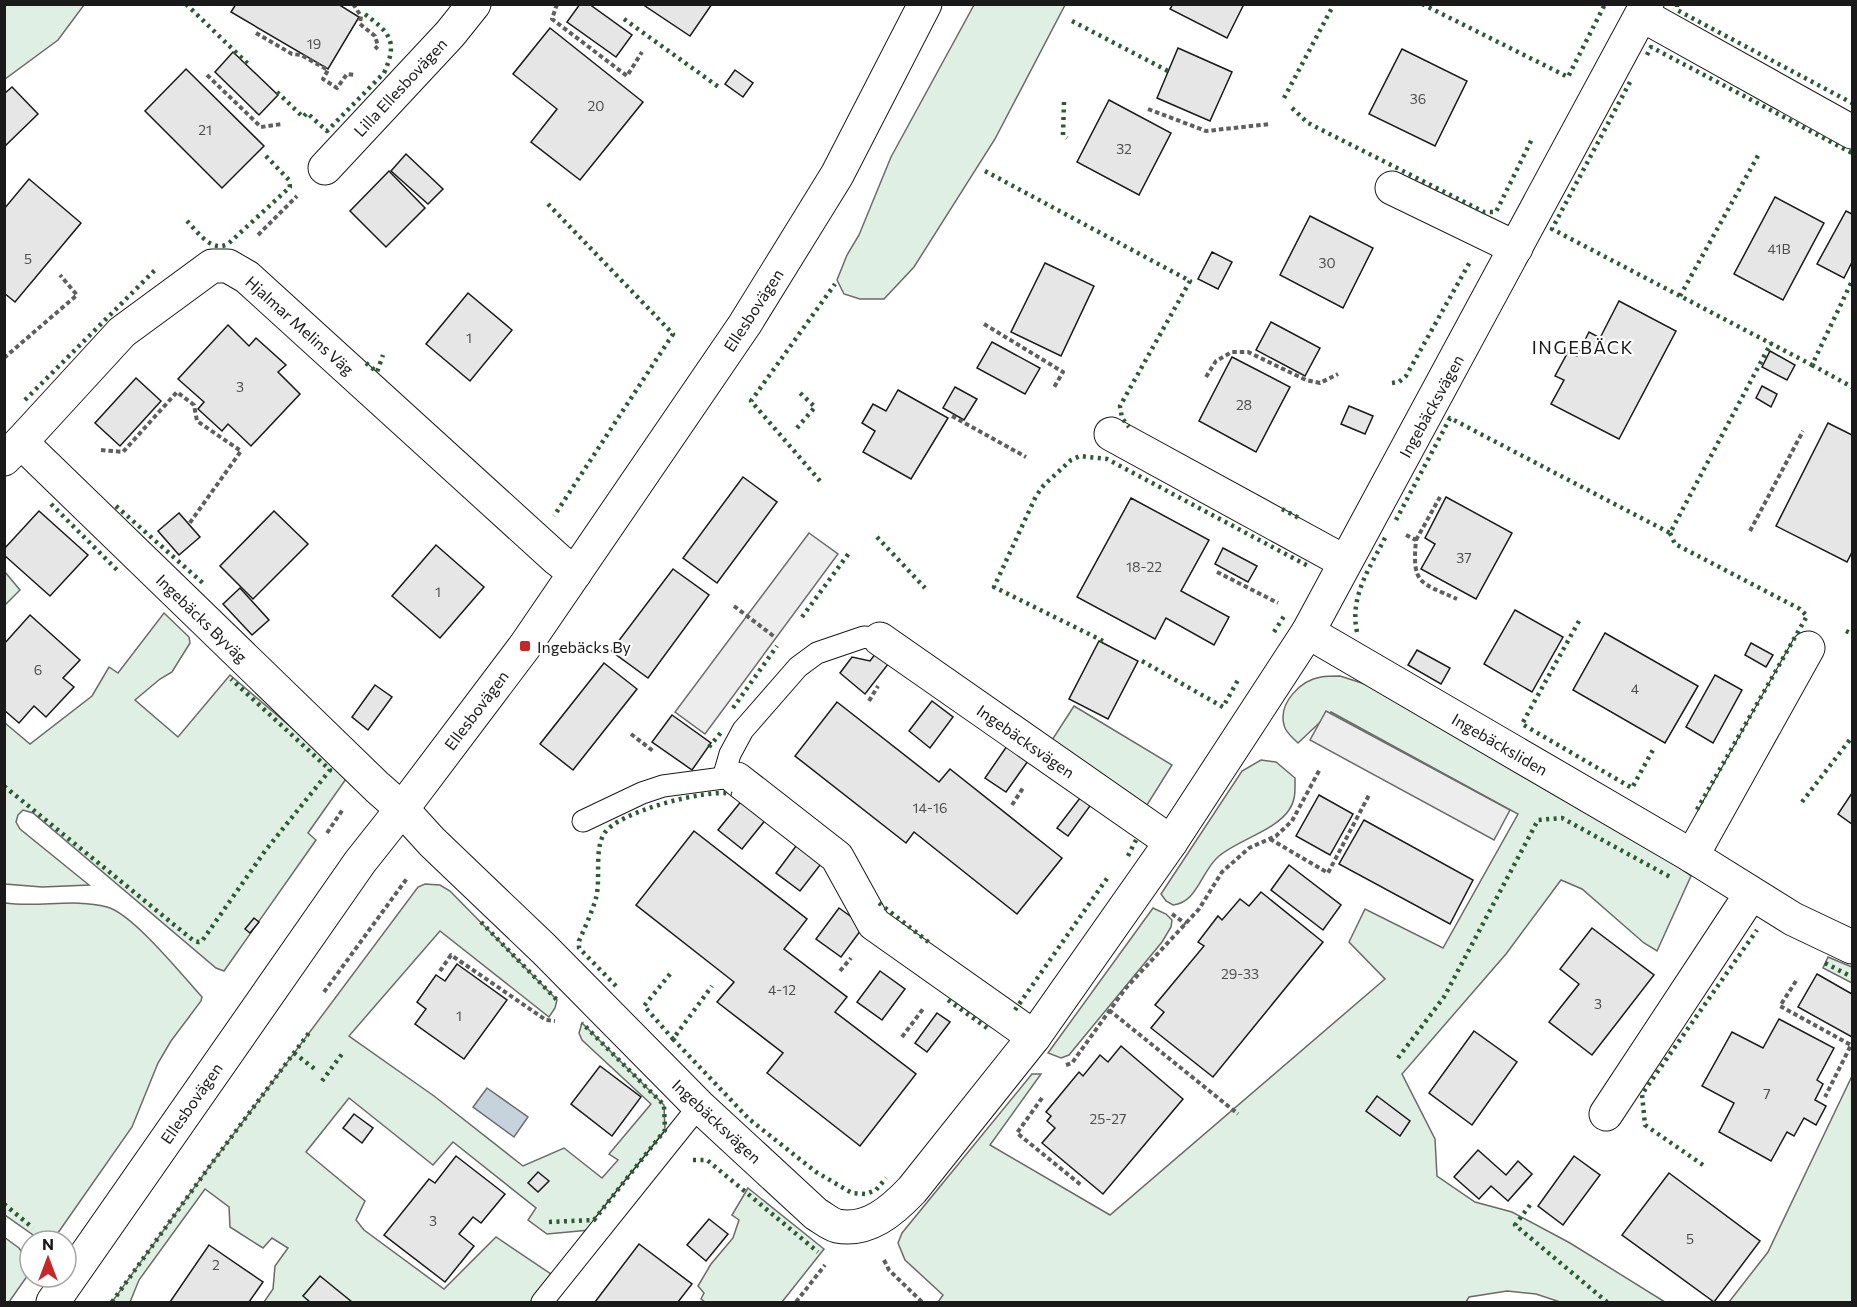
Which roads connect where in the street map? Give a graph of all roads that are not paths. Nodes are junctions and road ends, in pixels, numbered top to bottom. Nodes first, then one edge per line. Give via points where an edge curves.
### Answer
1 (474, 4) edge
2 (925, 4) edge
3 (1644, 10) edge
4 (1852, 132) edge
5 (325, 168) road end
6 (1392, 188) dead end
7 (1516, 248) junction
8 (1111, 434) dead end
9 (13, 450) edge
10 (1345, 562) junction
11 (575, 573) junction
12 (1311, 626) junction
13 (880, 639) joint
14 (1808, 648) dead end
15 (730, 778) junction
16 (402, 809) junction
17 (583, 821) dead end
18 (1171, 842) junction
19 (1692, 856) junction
20 (1751, 894) junction
21 (1852, 947) edge
22 (1029, 1044) junction
23 (699, 1106) junction
24 (1606, 1114) dead end
25 (53, 1302) edge
26 (542, 1302) edge

1 - 5 street, Lilla Ellesbovägen
2 - 11 street, Ellesbovägen via 837,175 745,324
3 - 4 street, Ingebäcksvägen
3 - 7 street, Ingebäcksvägen
6 - 7 street
7 - 10 street, Ingebäcksvägen
8 - 10 street
9 - 11 street, Hjalmar Melins Väg via 122,332 212,266 228,266 247,277
9 - 16 street, Ingebäcks Byväg
10 - 12 street, Ingebäcksvägen
11 - 16 street, Ellesbovägen
12 - 18 street, Ingebäcksvägen
12 - 19 street, Ingebäcksliden
13 - 15 lane via 864,637 801,664 743,730 730,754
13 - 18 street, Ingebäcksvägen
14 - 19 street
15 - 17 lane via 663,786
15 - 22 street via 837,857 874,924
16 - 23 street, Ingebäcksvägen
16 - 25 street, Ellesbovägen via 360,862
18 - 22 street, Ingebäcksvägen
19 - 20 street, Ingebäcksliden
20 - 21 street, Ingebäcksliden
20 - 24 street
22 - 23 street, Ingebäcksvägen via 895,1209 857,1227 836,1226 816,1214
23 - 26 lane

